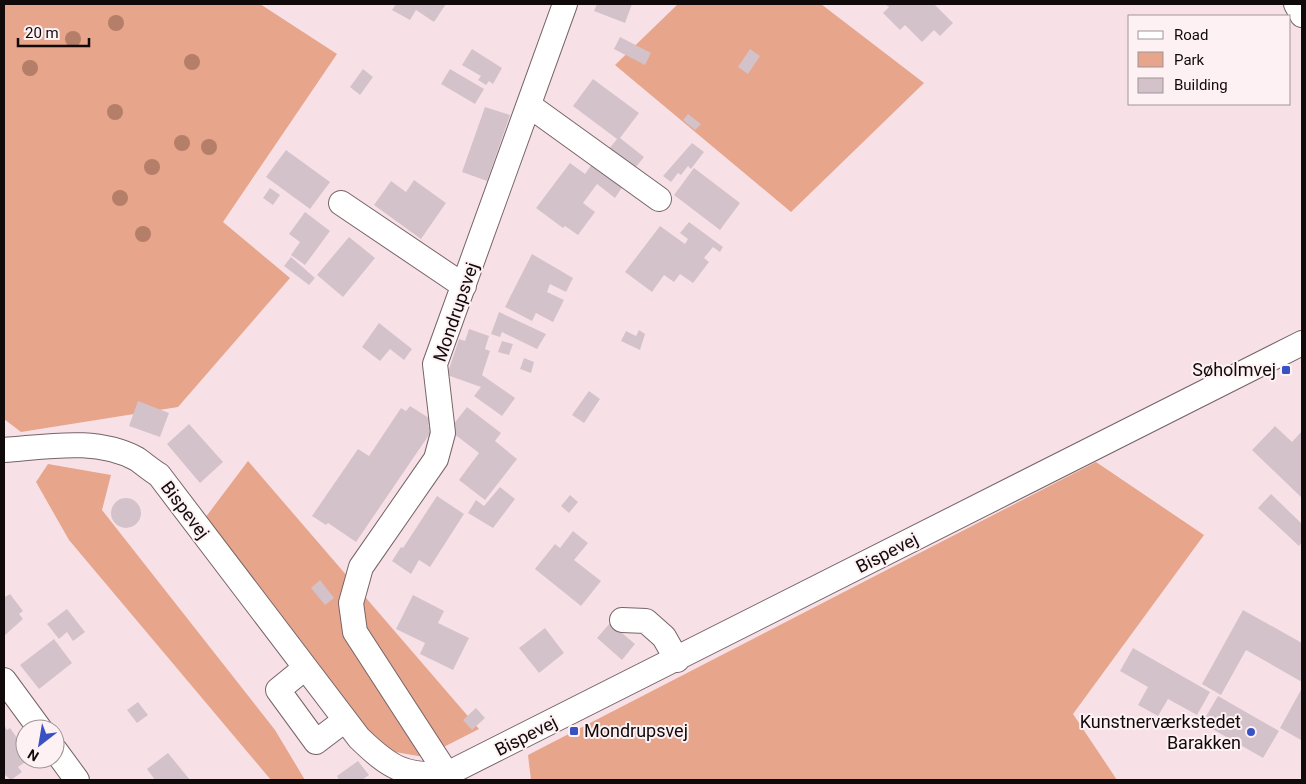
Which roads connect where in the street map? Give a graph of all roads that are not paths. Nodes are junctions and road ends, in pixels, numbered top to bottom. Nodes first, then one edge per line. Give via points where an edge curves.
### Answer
1 (565, 4) edge
2 (1296, 4) edge
3 (1302, 15) edge
4 (530, 106) junction
5 (659, 199) dead end
6 (341, 204) dead end
7 (464, 286) junction
8 (1302, 343) edge
9 (4, 450) edge
10 (622, 620) dead end
11 (677, 660) junction
12 (305, 668) junction
13 (4, 680) edge
14 (33, 719) edge
15 (345, 720) junction
16 (65, 764) edge
17 (476, 771) edge
18 (447, 774) junction
19 (77, 780) edge

1 - 4 street, Mondrupsvej
2 - 3 street
4 - 5 street
4 - 7 street, Mondrupsvej
6 - 7 street
7 - 18 street, Mondrupsvej via 436,364 444,433 436,459 361,567 351,603 355,632
8 - 11 street, Bispevej
9 - 12 street, Bispevej via 82,445 115,450 137,459 159,475
10 - 11 street via 646,621 664,636
11 - 17 street, Bispevej
12 - 15 street, Bispevej
12 - 15 street via 278,690 316,742
13 - 14 street
15 - 18 street, Bispevej via 382,761 423,776
16 - 19 street
17 - 18 street, Bispevej

